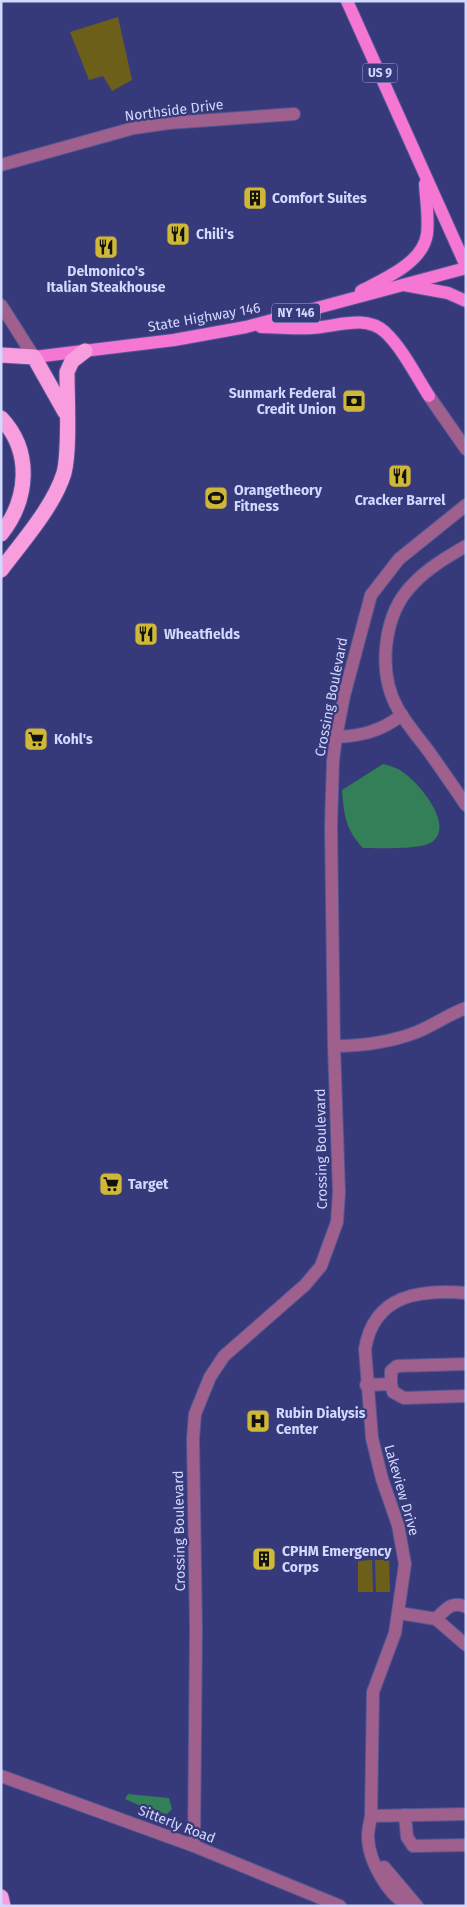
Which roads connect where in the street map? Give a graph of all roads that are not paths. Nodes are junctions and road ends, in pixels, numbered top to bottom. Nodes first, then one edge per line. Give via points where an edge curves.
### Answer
1 (347, 1) edge
2 (294, 114) dead end
3 (1, 164) edge
4 (424, 174) junction
5 (466, 267) edge
6 (402, 285) junction
7 (346, 299) junction
8 (466, 301) edge
9 (1, 305) edge
10 (246, 327) junction
11 (86, 351) junction
12 (1, 355) edge
13 (34, 357) junction
14 (1, 361) edge
15 (429, 396) joint
16 (66, 415) junction
17 (1, 418) edge
18 (466, 449) edge
19 (466, 505) edge
20 (1, 534) edge
21 (466, 546) edge
22 (1, 570) edge
23 (402, 715) junction
24 (336, 737) junction
25 (466, 805) edge
26 (466, 1008) edge
27 (334, 1046) junction
28 (466, 1293) edge
29 (466, 1364) edge
30 (391, 1384) junction
31 (366, 1386) junction
32 (466, 1396) edge
33 (466, 1607) edge
34 (399, 1612) junction
35 (436, 1619) junction
36 (466, 1645) edge
37 (1, 1776) edge
38 (466, 1814) edge
39 (405, 1815) junction
40 (370, 1820) junction
41 (466, 1845) edge
42 (194, 1846) junction
43 (1, 1897) edge
44 (3, 1906) edge
45 (340, 1906) edge
46 (415, 1906) edge

1 - 4 main road, US 9
2 - 3 street, Northside Drive via 134,128
4 - 5 main road, US 9
4 - 7 main road via 426,236 421,248 411,261 393,274
5 - 6 main road, State Highway 146 / NY 146
6 - 7 main road, State Highway 146 / NY 146
6 - 8 main road via 448,293
7 - 10 main road, State Highway 146 / NY 146
9 - 13 street
10 - 11 main road, State Highway 146 / NY 146
10 - 15 main road via 371,324 393,340
11 - 13 main road, State Highway 146 / NY 146
11 - 16 highway via 72,361 67,372
12 - 13 highway
13 - 14 main road, State Highway 146 / NY 146
13 - 16 highway
15 - 18 street
16 - 22 highway via 63,474 43,513
17 - 20 highway via 14,435 23,461 24,479 15,512
19 - 24 street, Crossing Boulevard via 399,559 371,595
21 - 23 street via 424,573 401,600 394,615 386,647 386,673 389,688
23 - 24 street via 377,731
23 - 25 street
24 - 27 street, Crossing Boulevard via 332,761 331,826
26 - 27 street via 418,1032 395,1039
27 - 42 street, Crossing Boulevard via 339,1192 337,1222 328,1251 305,1285 224,1356 203,1390 195,1414
28 - 31 street, Lakeview Drive via 425,1292 389,1306 375,1320 367,1337
29 - 30 street via 397,1366 391,1370
30 - 31 street
30 - 32 street via 394,1392 404,1398
31 - 34 street, Lakeview Drive via 377,1460 402,1542 404,1564
33 - 35 street via 452,1605
34 - 35 street
34 - 40 street, Lakeview Drive via 389,1651 373,1692
35 - 36 street
37 - 42 street, Sitterly Road
38 - 39 street
39 - 40 street
39 - 41 street via 407,1837 412,1846
40 - 46 street, Lakeview Drive via 385,1868
42 - 45 street, Sitterly Road
43 - 44 highway

